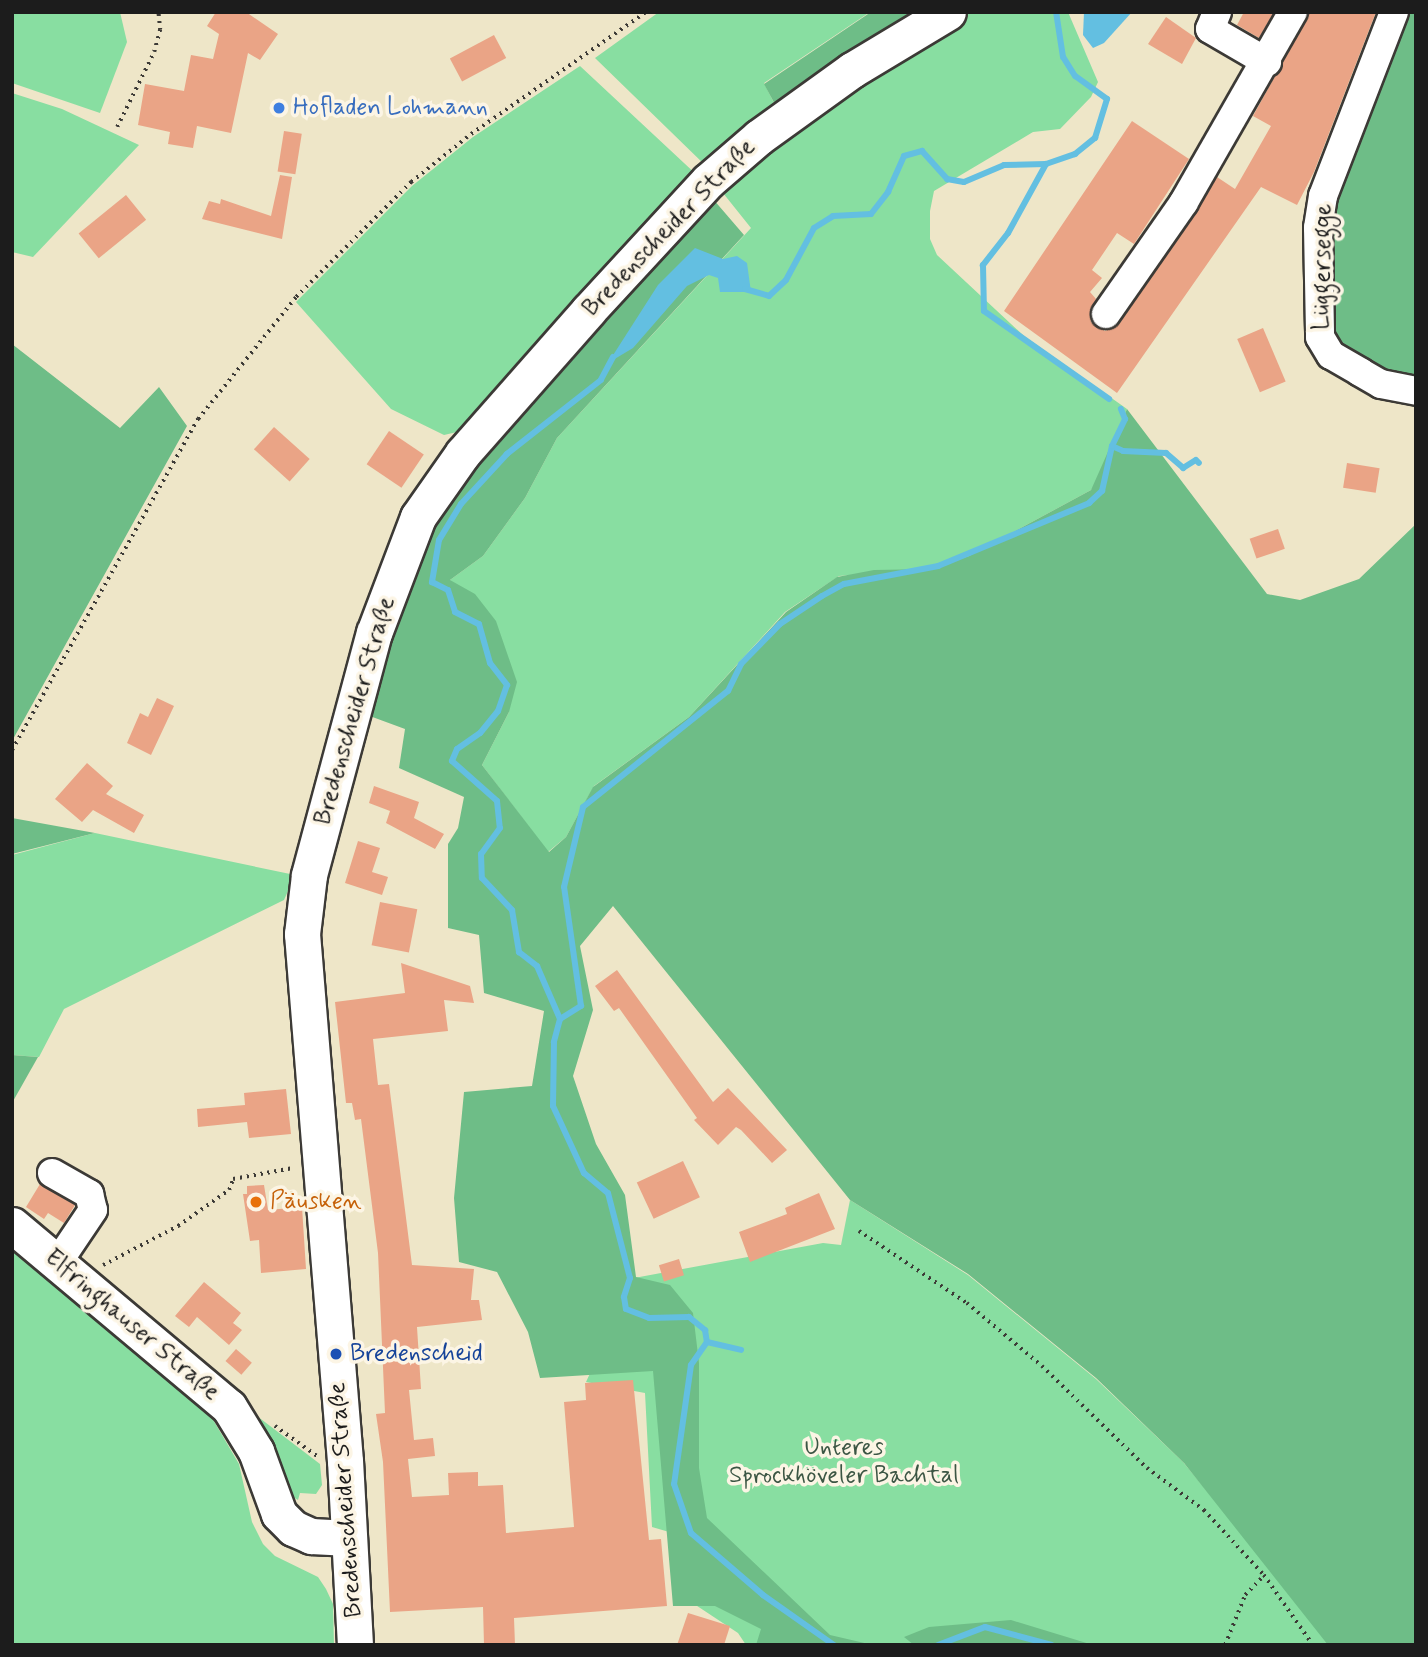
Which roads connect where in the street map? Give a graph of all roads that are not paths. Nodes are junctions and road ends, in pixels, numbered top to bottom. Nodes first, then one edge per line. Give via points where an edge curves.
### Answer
1 (948, 12) edge
2 (1217, 12) edge
3 (1293, 12) edge
4 (1394, 12) edge
5 (1267, 62) junction
6 (1106, 314) dead end
7 (1416, 391) edge
8 (52, 1173) dead end
9 (12, 1225) edge
10 (67, 1270) junction
11 (349, 1538) junction
12 (355, 1645) edge

1 - 11 main road, Bredenscheider Straße via 810,98 708,181 463,453 418,517 374,633 303,902 302,960
2 - 5 street via 1210,29
3 - 5 street
4 - 7 street, Lüggersegge via 1323,196 1318,228 1320,337 1331,355 1381,384
5 - 6 street via 1184,202
8 - 10 street via 89,1194 93,1210
9 - 10 main road, Elfringhauser Straße
10 - 11 main road, Elfringhauser Straße via 229,1407 256,1451 279,1514 293,1528 312,1535
11 - 12 main road, Bredenscheider Straße

